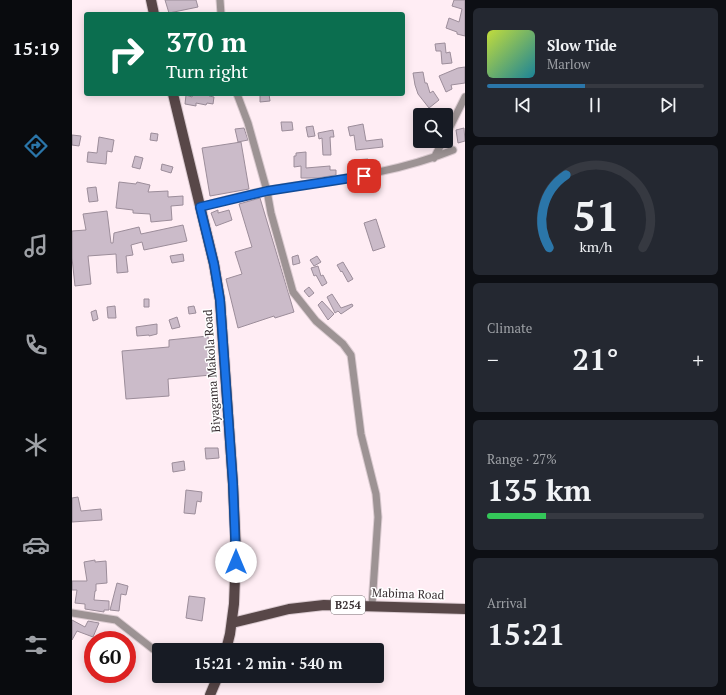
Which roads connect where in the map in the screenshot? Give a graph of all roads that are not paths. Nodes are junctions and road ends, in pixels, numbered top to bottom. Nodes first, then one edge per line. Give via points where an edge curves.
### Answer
1 (151, 0) edge
2 (220, 0) edge
3 (154, 12) edge
4 (221, 12) edge
5 (173, 96) edge
6 (238, 96) edge
7 (465, 97) edge
8 (453, 121) edge
9 (439, 148) edge
10 (453, 150) dead end
11 (434, 158) junction
12 (267, 191) junction
13 (200, 207) junction
14 (372, 605) junction
15 (465, 609) edge
16 (72, 613) edge
17 (232, 623) junction
18 (228, 643) edge
19 (152, 648) edge
20 (215, 683) edge
21 (210, 695) edge

1 - 3 main road
2 - 4 street
5 - 13 main road, Biyagama Makola Road
6 - 12 street
7 - 8 street
9 - 11 street
10 - 11 street
11 - 12 street via 389,171
12 - 13 street
12 - 14 street via 293,292 316,321 343,344 351,355 361,434 376,494 378,517
13 - 17 main road, Biyagama Makola Road via 219,294 227,394 236,551
14 - 15 main road, Mabima Road / B254
14 - 17 main road, Mabima Road / B254 via 324,605 289,609
16 - 19 street via 116,620
17 - 18 main road, Biyagama Makola Road
20 - 21 main road

